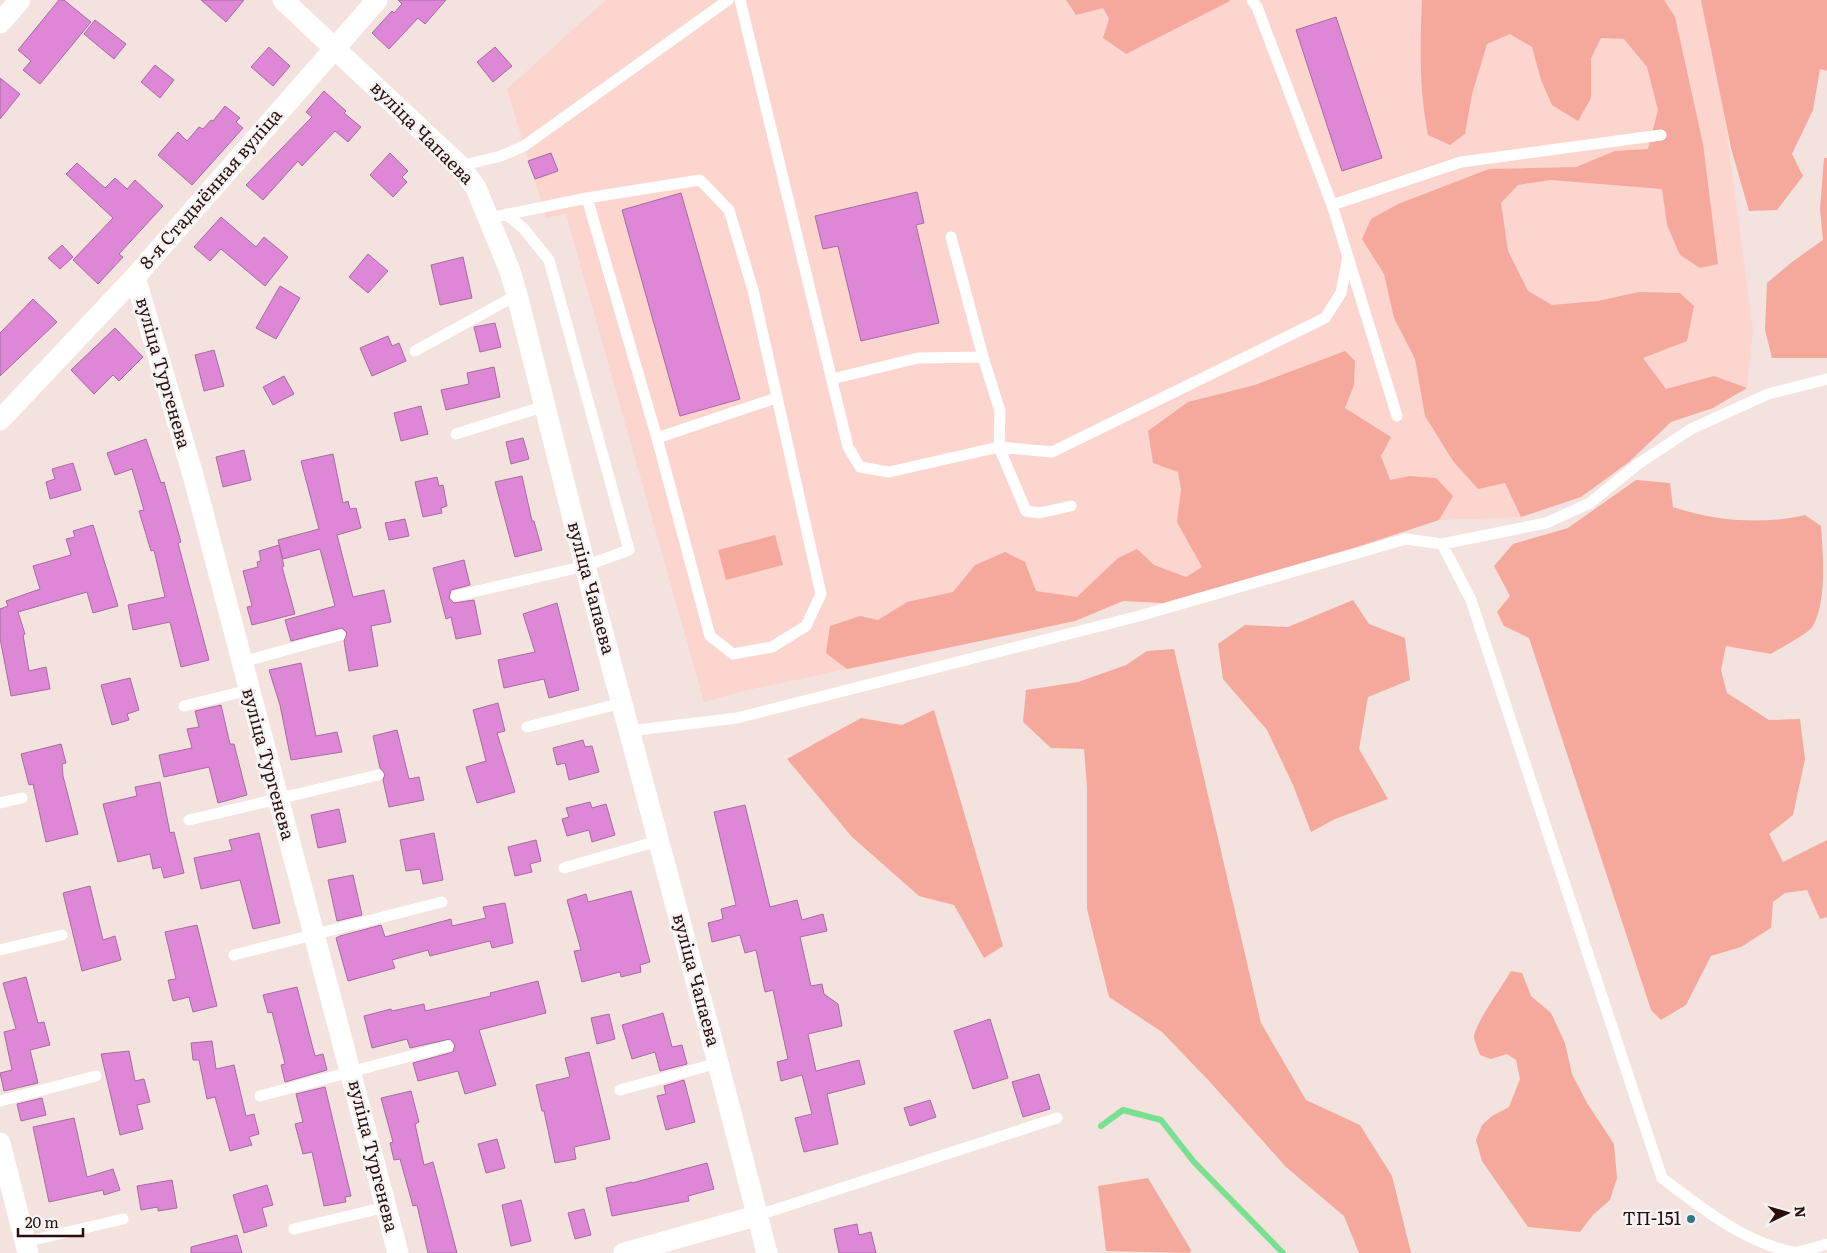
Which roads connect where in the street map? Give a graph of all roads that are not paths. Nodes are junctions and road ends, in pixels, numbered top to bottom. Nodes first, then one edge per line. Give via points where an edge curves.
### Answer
1 (20, 0) edge
2 (282, 0) edge
3 (377, 0) edge
4 (728, 0) edge
5 (740, 0) edge
6 (1252, 0) edge
7 (0, 23) edge
8 (334, 47) junction
9 (1661, 135) dead end
10 (460, 166) junction
11 (587, 198) junction
12 (1332, 205) junction
13 (497, 216) junction
14 (951, 238) dead end
15 (1348, 257) junction
16 (135, 277) junction
17 (517, 295) junction
18 (415, 351) dead end
19 (983, 357) junction
20 (832, 379) junction
21 (1827, 379) edge
22 (776, 398) junction
23 (544, 406) junction
24 (1396, 416) dead end
25 (0, 420) edge
26 (456, 434) dead end
27 (657, 438) junction
28 (999, 448) junction
29 (1071, 506) dead end
30 (1442, 544) junction
31 (584, 566) junction
32 (456, 596) dead end
33 (340, 634) dead end
34 (242, 662) junction
35 (249, 690) junction
36 (622, 703) junction
37 (184, 706) dead end
38 (527, 727) dead end
39 (629, 732) junction
40 (378, 775) dead end
41 (22, 798) dead end
42 (277, 800) junction
43 (0, 803) edge
44 (189, 820) dead end
45 (658, 840) junction
46 (564, 868) dead end
47 (442, 902) dead end
48 (62, 935) dead end
49 (314, 935) junction
50 (0, 950) edge
51 (234, 955) dead end
52 (448, 1046) dead end
53 (718, 1063) junction
54 (351, 1071) junction
55 (96, 1076) dead end
56 (620, 1090) dead end
57 (260, 1096) dead end
58 (0, 1101) edge
59 (1057, 1118) dead end
60 (0, 1143) edge
61 (386, 1207) junction
62 (756, 1216) junction
63 (123, 1219) dead end
64 (294, 1229) dead end
65 (1827, 1244) edge
66 (26, 1247) edge
67 (398, 1253) edge
68 (624, 1253) edge
69 (767, 1253) edge

1 - 7 street
2 - 8 street, вуліца Чапаева
3 - 8 street, 8-я Стадыённая вуліца
4 - 10 lane via 524,146
5 - 20 lane
6 - 12 lane via 1261,16
8 - 10 street, вуліца Чапаева
8 - 16 street, 8-я Стадыённая вуліца
9 - 12 lane via 1461,162
10 - 13 street, вуліца Чапаева
11 - 13 lane
11 - 22 lane via 700,180 729,210 753,290
11 - 27 lane
12 - 15 lane
13 - 17 street, вуліца Чапаева
13 - 31 lane via 524,228 549,260 630,550
14 - 19 lane
15 - 24 lane
15 - 28 lane via 1340,294 1325,318 1052,452
16 - 25 street, 8-я Стадыённая вуліца
16 - 34 street, вуліца Тургенева via 193,475
17 - 18 lane
17 - 23 street, вуліца Чапаева
19 - 20 lane via 918,358
19 - 28 lane via 1000,411
20 - 28 lane via 848,447 860,467 889,472
21 - 30 lane via 1768,394 1691,429 1638,464 1590,503 1546,524
22 - 27 lane
22 - 27 lane via 821,594 806,626 772,647 733,654 710,636
23 - 26 lane
23 - 31 street, вуліца Чапаева
28 - 29 lane via 1026,511 1040,513
30 - 39 lane via 1406,539 1139,616 746,715
30 - 65 lane via 1471,600 1662,1178 1747,1236 1795,1252
31 - 32 lane
31 - 36 street, вуліца Чапаева
33 - 34 lane
34 - 35 street, вуліца Тургенева
35 - 37 lane
35 - 42 street, вуліца Тургенева
36 - 38 lane
36 - 39 street, вуліца Чапаева
39 - 45 street, вуліца Чапаева
40 - 42 lane
41 - 43 lane
42 - 44 lane
42 - 49 street, вуліца Тургенева
45 - 46 lane
45 - 53 street, вуліца Чапаева
47 - 49 lane
48 - 50 lane
49 - 51 lane
49 - 54 street, вуліца Тургенева
52 - 54 lane
53 - 56 lane
53 - 62 street, вуліца Чапаева
54 - 57 lane
54 - 61 street, вуліца Тургенева
55 - 58 lane
59 - 62 lane
60 - 66 street
61 - 64 lane
61 - 67 street, вуліца Тургенева
62 - 68 street
62 - 69 street, вуліца Чапаева
63 - 66 lane

